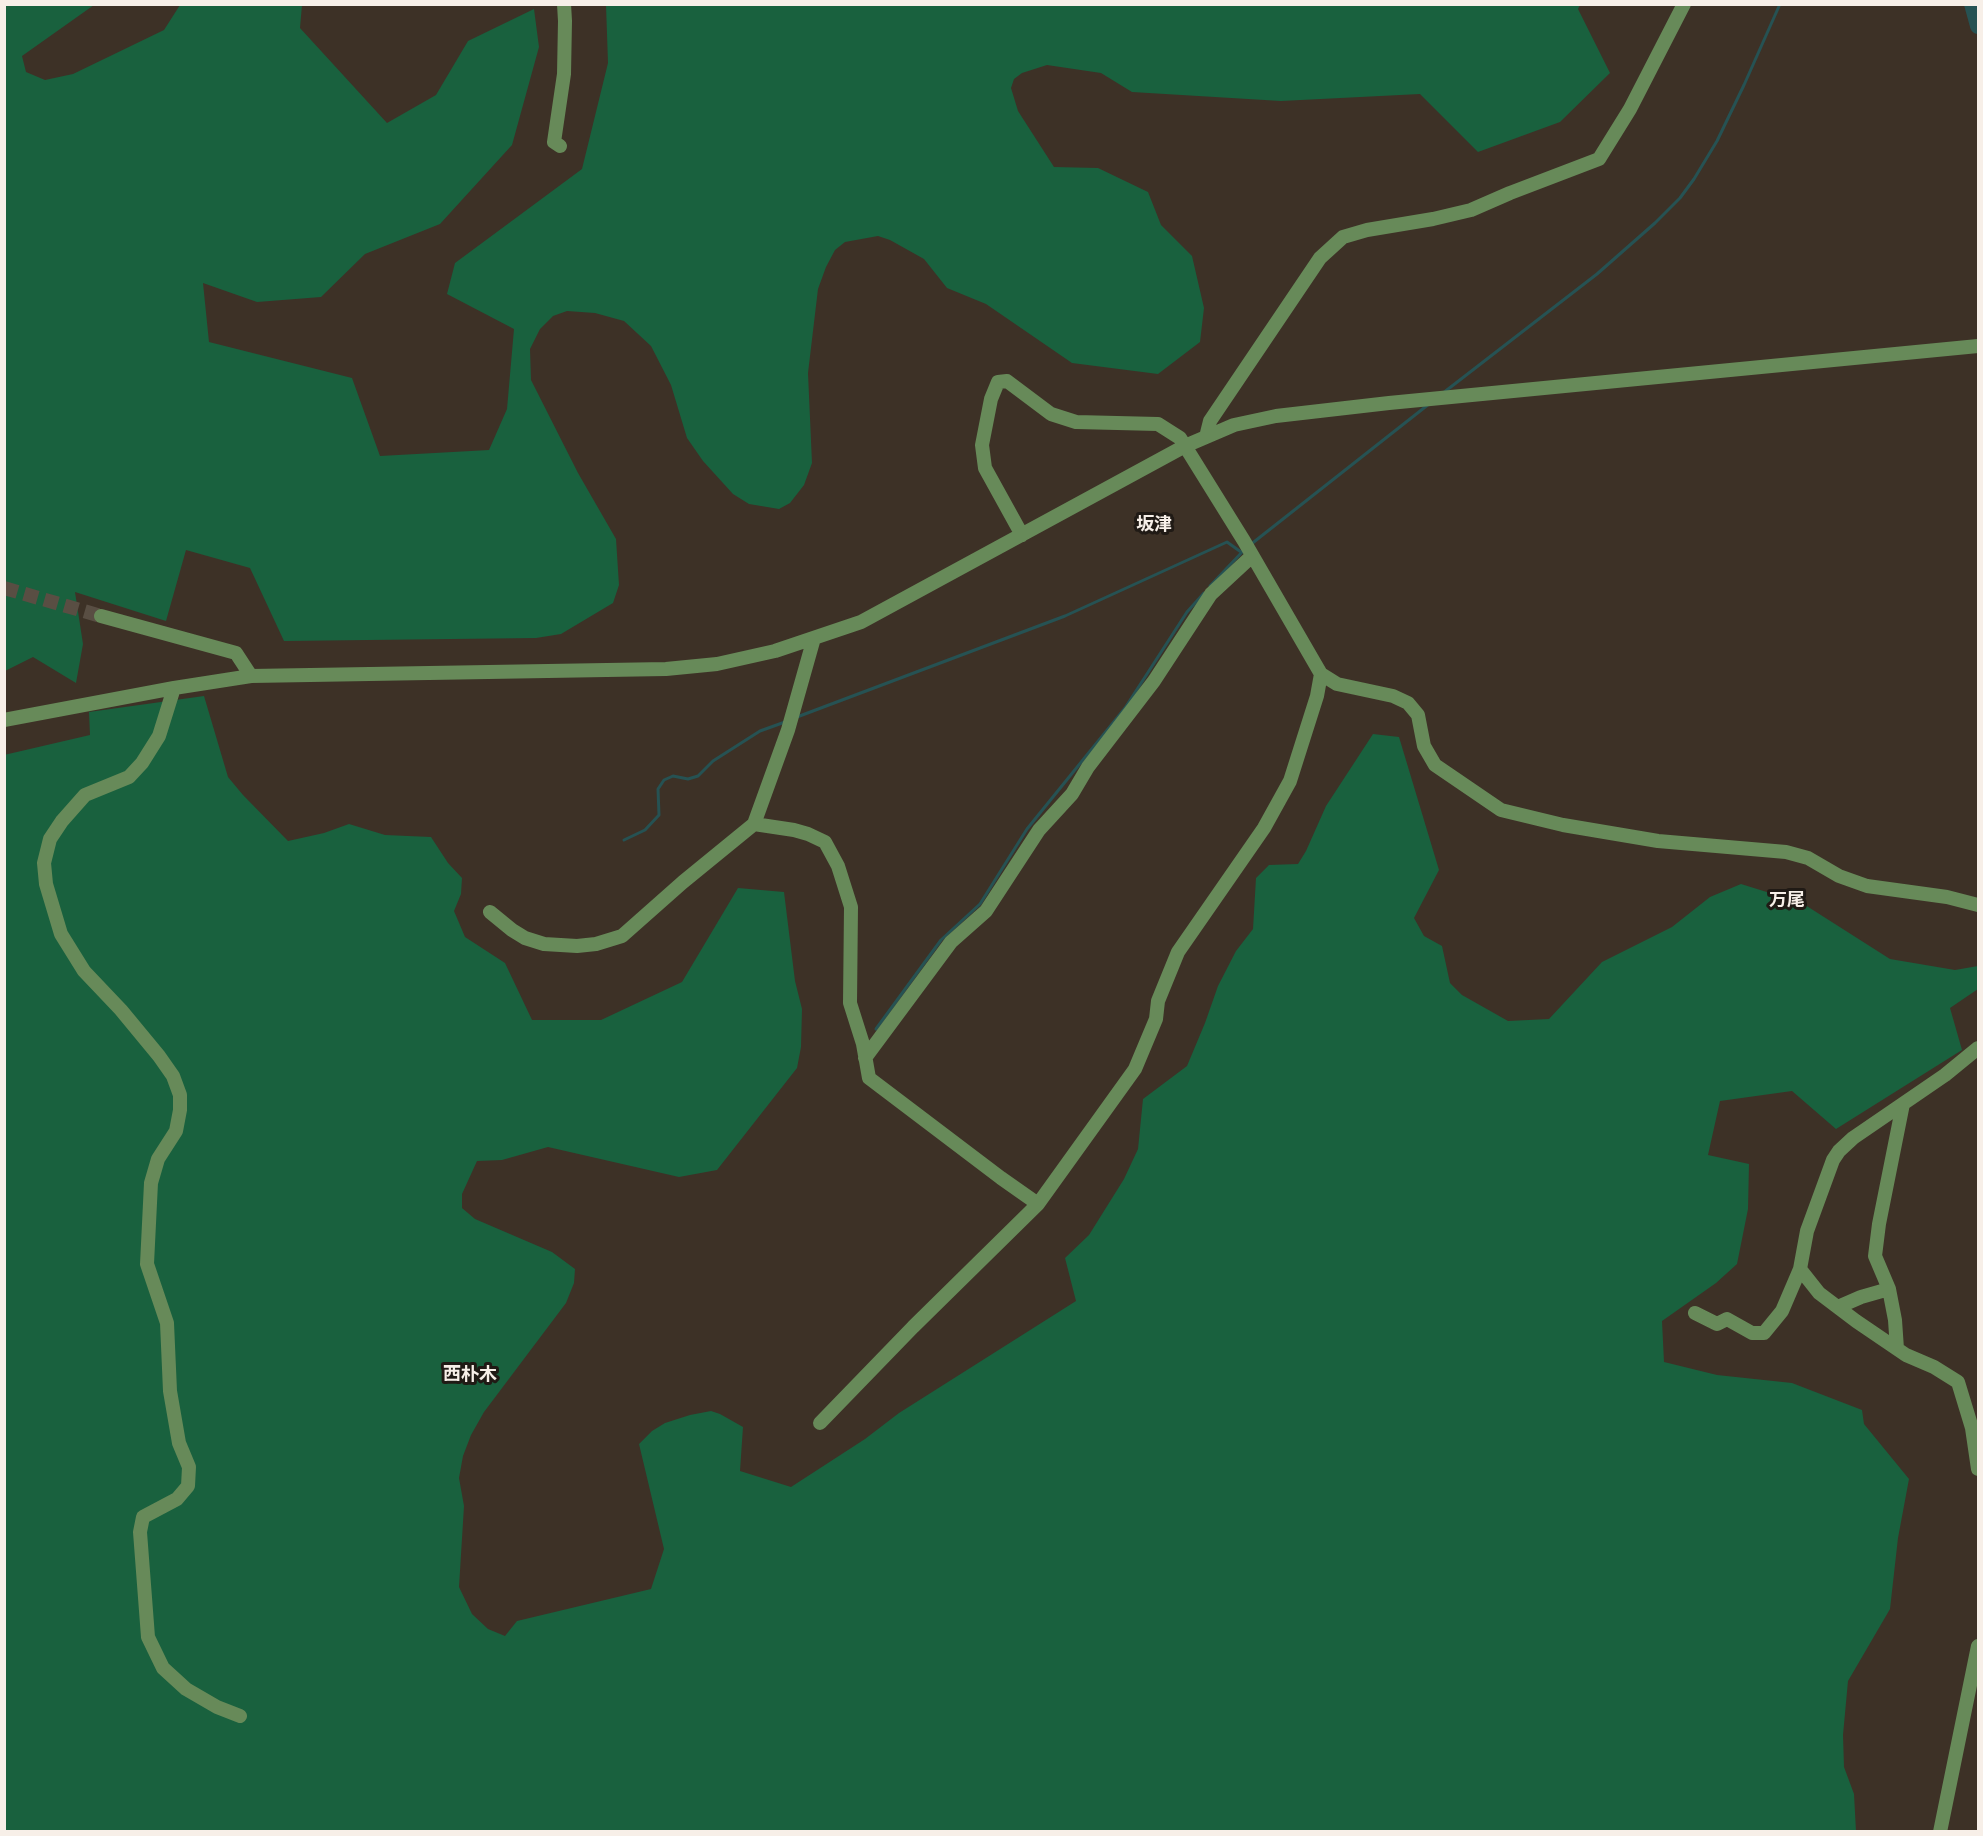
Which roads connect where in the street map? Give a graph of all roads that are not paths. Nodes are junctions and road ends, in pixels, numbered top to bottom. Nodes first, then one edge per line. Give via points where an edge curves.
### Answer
1 (564, 4) edge
2 (1684, 4) edge
3 (560, 146) dead end
4 (1978, 346) edge
5 (1206, 437) junction
6 (1185, 446) junction
7 (1022, 535) junction
8 (1249, 550) junction
9 (101, 616) tunnel mouth
10 (814, 638) junction
11 (1321, 674) junction
12 (251, 676) junction
13 (174, 688) junction
14 (4, 720) edge
15 (754, 824) junction
16 (1978, 905) edge
17 (490, 912) dead end
18 (1978, 1048) edge
19 (865, 1058) junction
20 (1903, 1104) junction
21 (1038, 1204) junction
22 (1800, 1269) junction
23 (1889, 1289) junction
24 (1838, 1307) junction
25 (1695, 1313) dead end
26 (1897, 1349) junction
27 (819, 1423) dead end
28 (1978, 1469) edge
29 (1978, 1646) edge
30 (240, 1716) dead end
31 (1940, 1832) edge

1 - 3 street via 564,74 555,142
2 - 5 street via 1630,109 1599,159 1471,210 1343,237 1313,268 1210,421
4 - 5 street via 1275,416 1234,425
5 - 6 street
6 - 7 street
6 - 7 street via 1180,438 1158,424 1076,422 1051,414 1007,381 998,382 982,445 985,468
6 - 8 street
7 - 10 street via 861,622
8 - 11 street
8 - 19 street via 1211,594 1072,794 1038,830 986,911 951,942
9 - 12 street via 236,653
10 - 12 street via 717,664 666,669
10 - 15 street via 788,730
11 - 16 street via 1337,684 1408,703 1418,715 1424,746 1435,765 1501,810 1658,841 1786,852 1867,886
11 - 21 street via 1290,781 1264,828 1178,952 1135,1069
12 - 13 street
13 - 14 street
13 - 30 street via 159,736 142,763 129,777 85,795 50,839 44,863 46,884 62,934 84,971 159,1056 180,1095 176,1131 158,1159 151,1183 147,1264 167,1323 170,1391 178,1443 189,1467 188,1486 177,1498 143,1517 140,1532 148,1637 163,1668 186,1689
15 - 17 street via 622,936 596,945 544,944 525,938
15 - 19 street via 808,834 825,842 838,866 851,907 850,1003
18 - 20 street
19 - 21 street via 868,1078
20 - 22 street via 1853,1138 1833,1160 1804,1240
20 - 23 street via 1875,1256
21 - 27 street
22 - 24 street via 1819,1293
22 - 25 street via 1782,1311 1764,1333 1752,1333 1727,1319 1717,1324
23 - 24 street
23 - 26 street
24 - 26 street
26 - 28 street via 1958,1382 1972,1428
29 - 31 street

